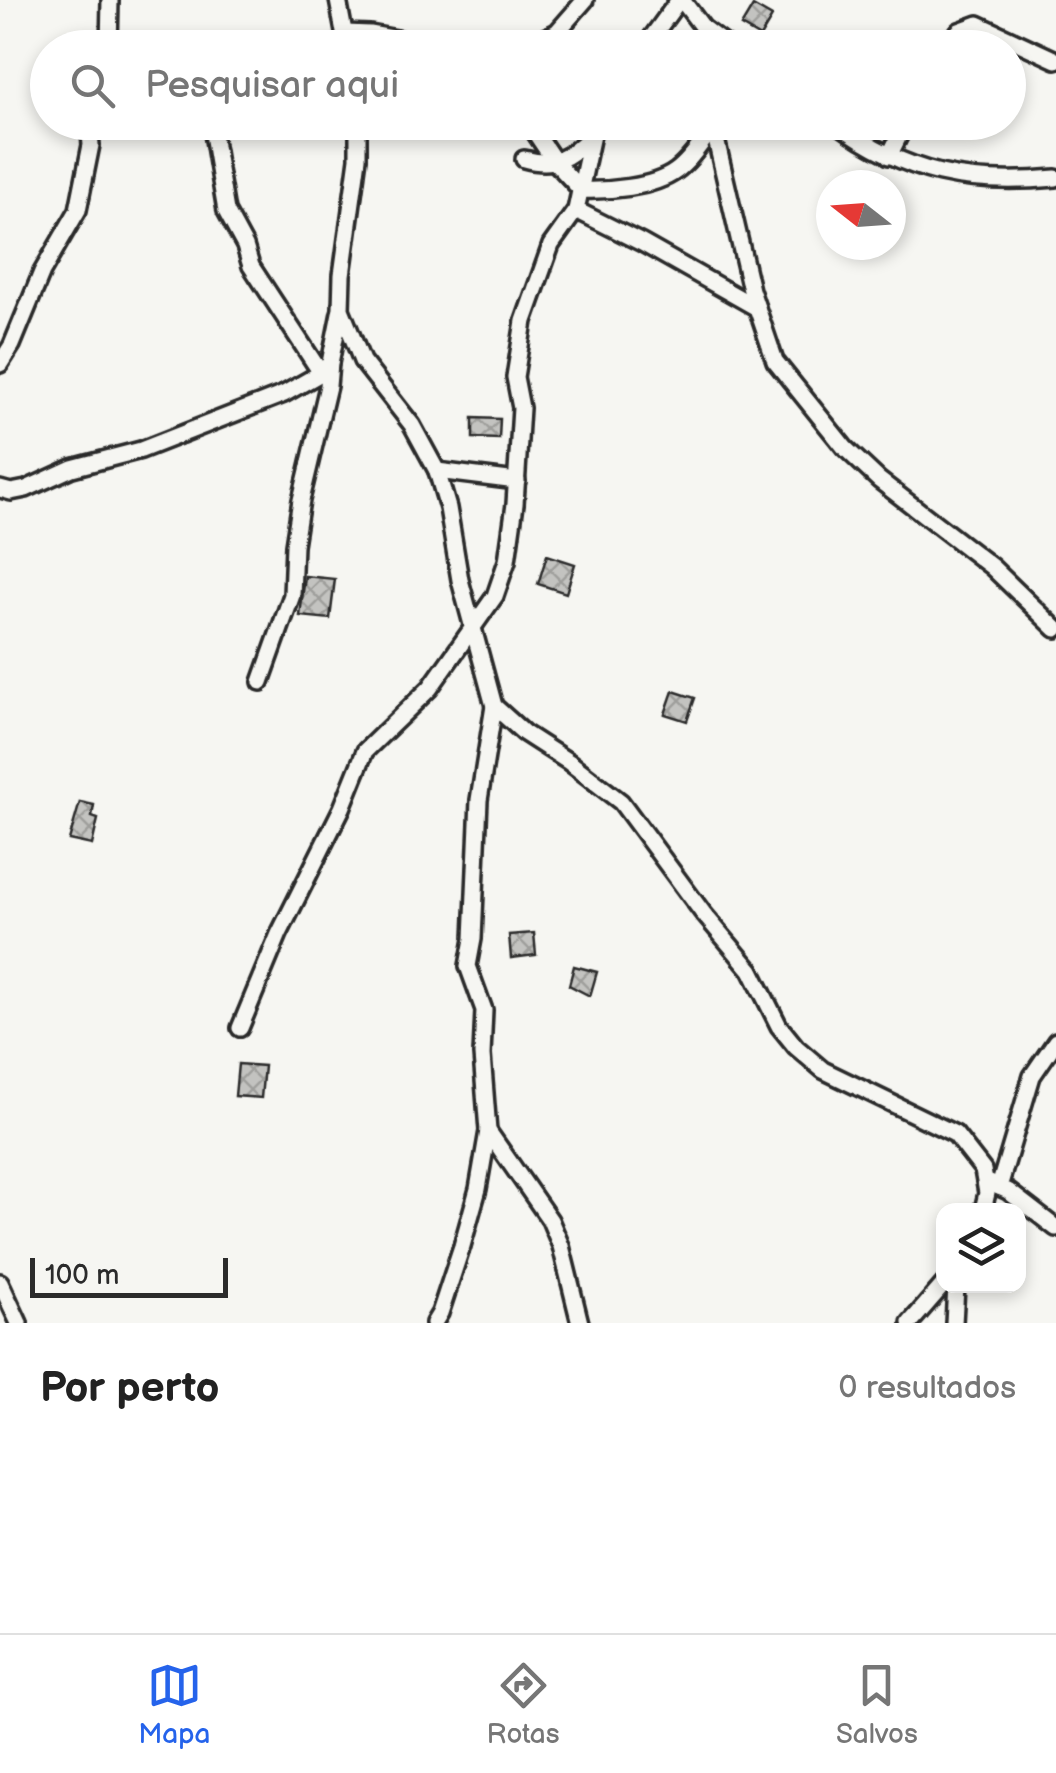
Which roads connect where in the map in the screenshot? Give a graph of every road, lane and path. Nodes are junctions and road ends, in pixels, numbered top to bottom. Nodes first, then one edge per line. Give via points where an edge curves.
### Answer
1 (110, 0) edge
2 (338, 0) edge
3 (585, 0) edge
4 (681, 0) edge
5 (703, 28) joint
6 (109, 30) edge
7 (344, 30) edge
8 (559, 30) edge
9 (658, 30) edge
10 (706, 30) edge
11 (959, 30) edge
12 (991, 30) edge
13 (1026, 46) edge
14 (1056, 60) edge
15 (90, 140) edge
16 (214, 140) edge
17 (358, 140) edge
18 (540, 140) edge
19 (586, 140) edge
20 (593, 140) edge
21 (701, 140) edge
22 (715, 140) edge
23 (864, 140) edge
24 (897, 140) edge
25 (889, 156) junction
26 (524, 159) dead end
27 (555, 162) junction
28 (1056, 178) edge
29 (581, 190) junction
30 (576, 210) junction
31 (757, 308) junction
32 (341, 309) junction
33 (0, 364) edge
34 (326, 368) junction
35 (437, 470) junction
36 (517, 480) junction
37 (0, 489) edge
38 (1056, 629) edge
39 (473, 630) junction
40 (261, 682) dead end
41 (494, 706) junction
42 (240, 1028) dead end
43 (1056, 1041) edge
44 (488, 1131) junction
45 (992, 1184) junction
46 (986, 1203) edge
47 (1056, 1228) edge
48 (0, 1282) edge
49 (936, 1293) edge
50 (956, 1293) edge
51 (20, 1323) edge
52 (434, 1323) edge
53 (580, 1323) edge
54 (910, 1323) edge
55 (954, 1323) edge

1 - 6 street
2 - 7 street
3 - 8 street
4 - 5 street
4 - 9 street
5 - 10 street
11 - 12 street via 978,24
13 - 14 street
15 - 33 street via 78,210
16 - 34 street via 226,211 251,266
17 - 32 street
18 - 27 street
19 - 27 street
20 - 29 street
21 - 29 street via 670,175
22 - 31 street
23 - 25 street
24 - 25 street
25 - 28 street via 964,178
26 - 27 street
27 - 29 street
29 - 30 street
30 - 31 street
30 - 36 street via 550,245 524,321 515,377 521,408
31 - 38 street via 775,361 845,448 992,567
32 - 34 street
32 - 35 street via 362,361
34 - 37 street via 284,394 141,450 26,488
34 - 40 street via 328,386 294,545 292,596
35 - 36 street
35 - 39 street
36 - 39 street via 506,561 495,596
39 - 41 street
39 - 42 street via 430,688 365,751
41 - 44 street via 479,800 468,966 484,1010
41 - 45 street via 621,802 751,970 796,1047 824,1070 954,1134
43 - 45 street via 1032,1076
44 - 52 street via 462,1246
44 - 53 street via 550,1220
45 - 46 street
45 - 47 street
48 - 51 street
49 - 54 street
50 - 55 street

